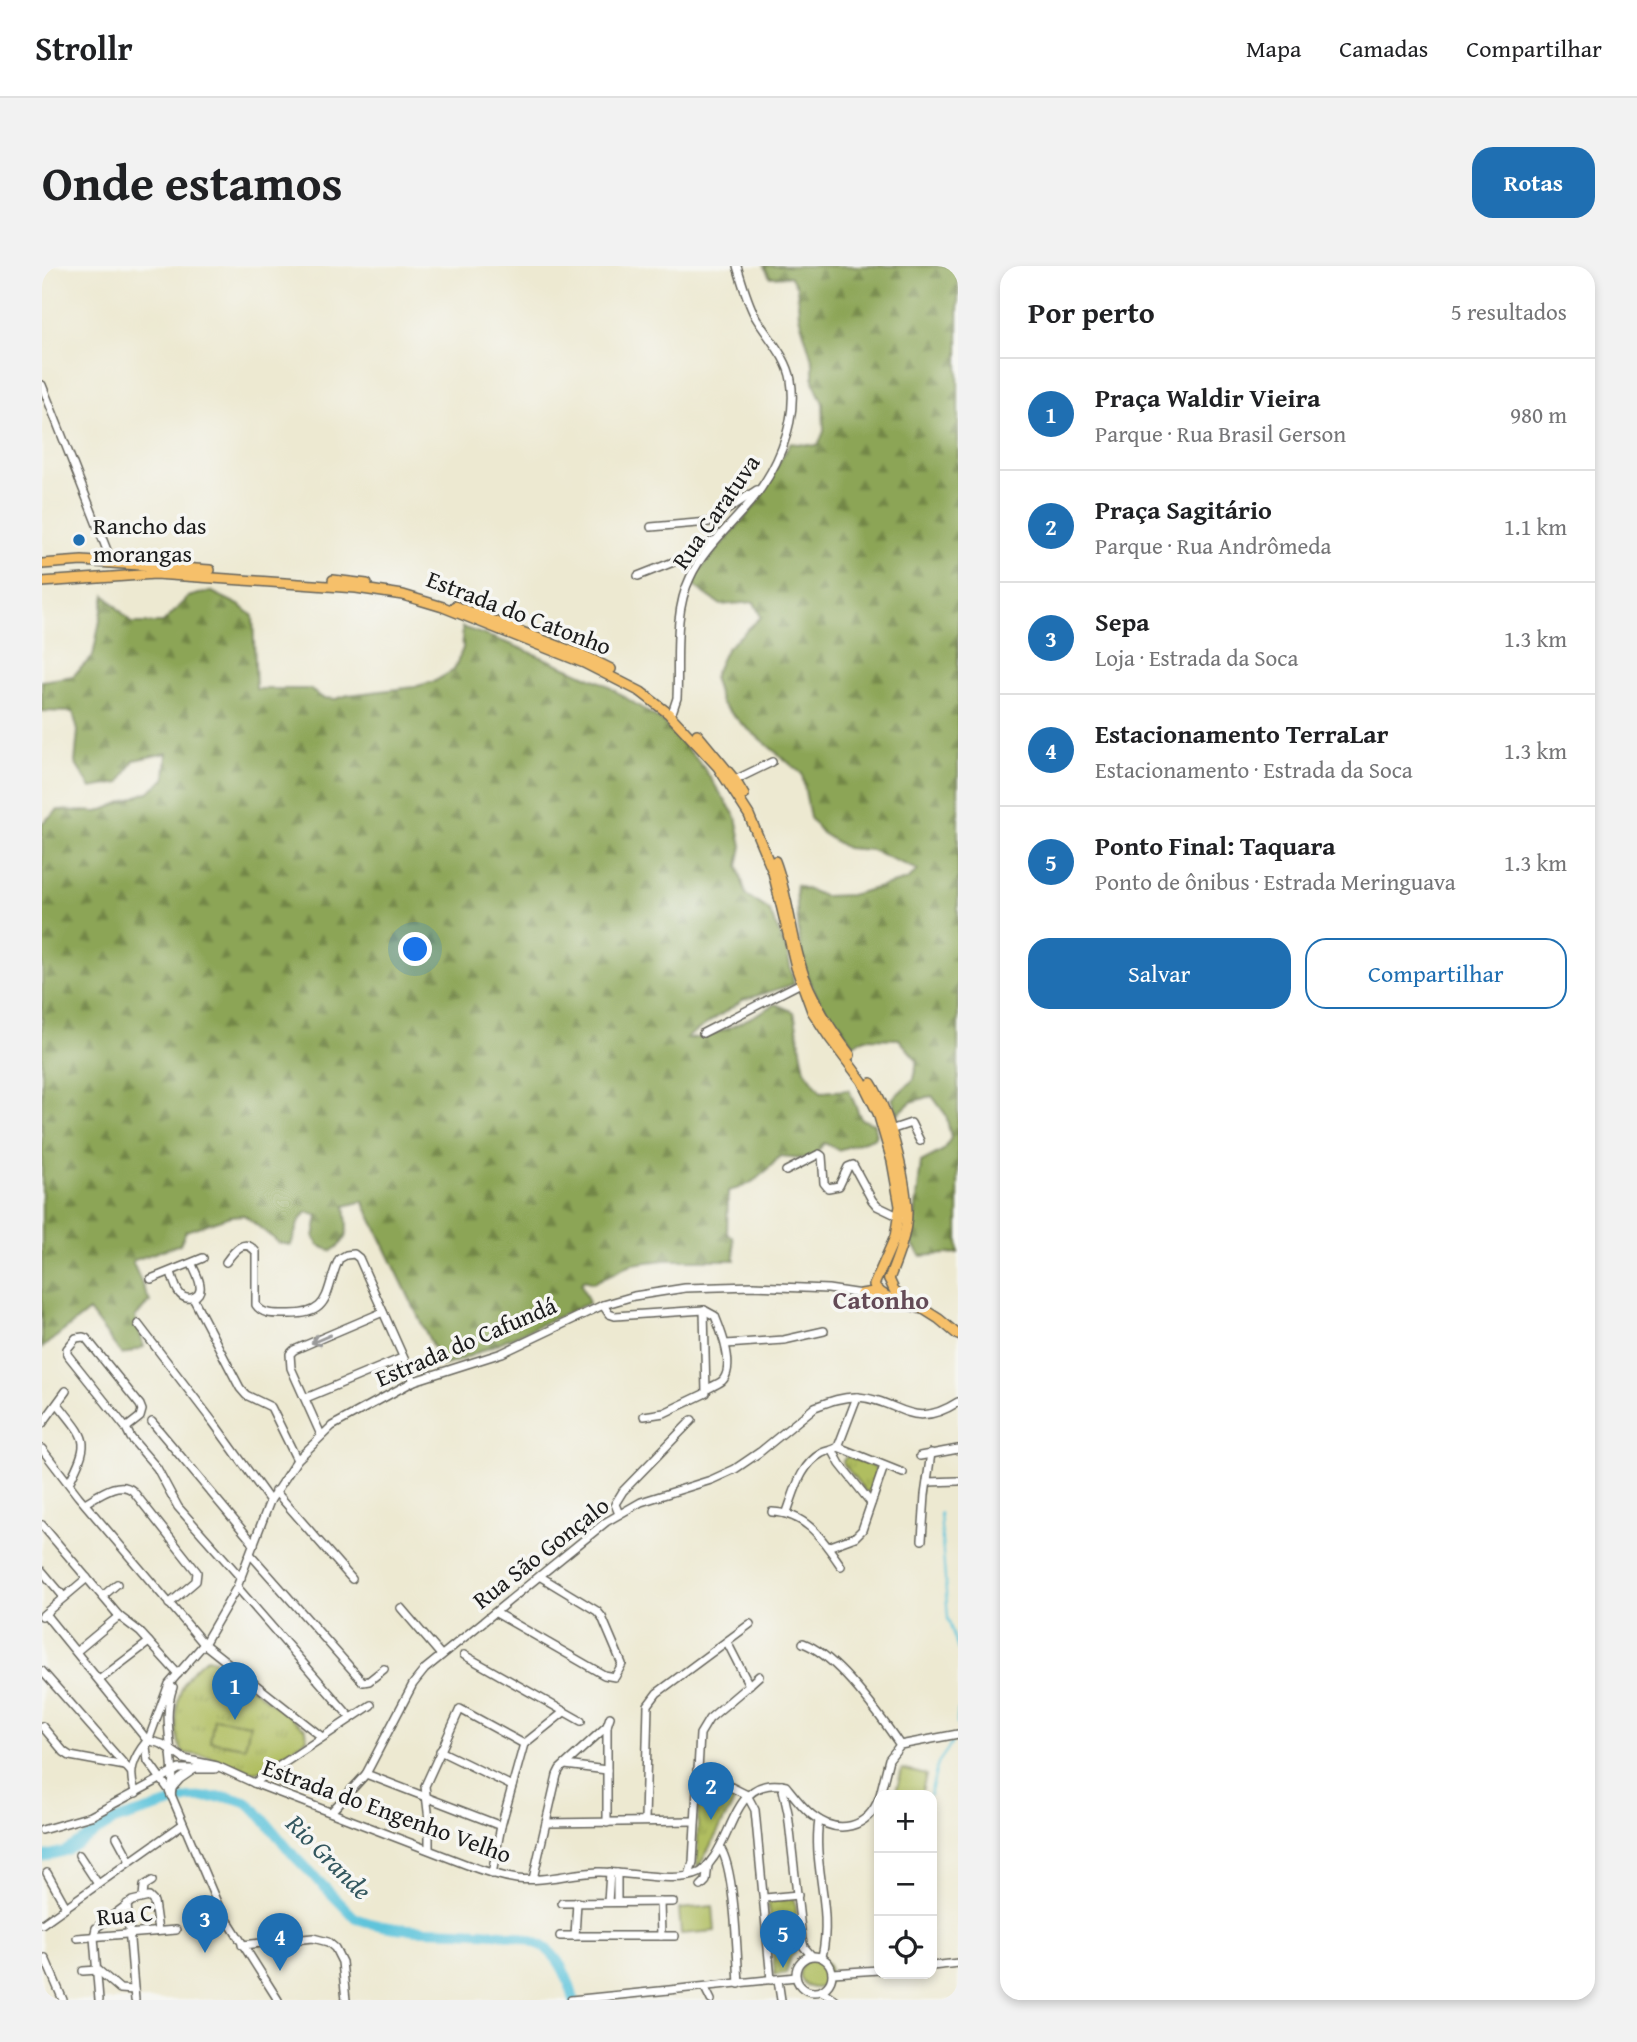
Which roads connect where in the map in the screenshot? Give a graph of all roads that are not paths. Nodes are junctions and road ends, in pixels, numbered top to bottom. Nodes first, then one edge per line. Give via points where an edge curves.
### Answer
1 (737, 266) edge
2 (42, 385) edge
3 (761, 488) junction
4 (651, 527) dead end
5 (720, 537) junction
6 (82, 561) junction
7 (112, 563) junction
8 (42, 564) edge
9 (638, 576) dead end
10 (86, 578) junction
11 (42, 582) edge
12 (673, 710) junction
13 (772, 762) dead end
14 (735, 780) junction
15 (801, 983) junction
16 (703, 1033) dead end
17 (890, 1130) junction
18 (920, 1141) dead end
19 (786, 1171) dead end
20 (900, 1217) junction
21 (203, 1258) dead end
22 (226, 1262) dead end
23 (192, 1264) junction
24 (171, 1272) junction
25 (151, 1279) dead end
26 (882, 1285) junction
27 (844, 1291) junction
28 (861, 1294) junction
29 (193, 1298) junction
30 (892, 1299) junction
31 (603, 1305) junction
32 (922, 1309) junction
33 (704, 1310) junction
34 (383, 1312) junction
35 (138, 1324) dead end
36 (824, 1331) dead end
37 (958, 1335) edge
38 (726, 1343) junction
39 (402, 1358) junction
40 (414, 1381) junction
41 (707, 1389) junction
42 (66, 1391) dead end
43 (857, 1397) junction
44 (306, 1398) junction
45 (958, 1402) edge
46 (58, 1404) junction
47 (644, 1416) dead end
48 (692, 1420) dead end
49 (152, 1422) dead end
50 (42, 1424) edge
51 (126, 1429) junction
52 (321, 1435) junction
53 (42, 1449) edge
54 (835, 1449) junction
55 (958, 1449) edge
56 (931, 1453) junction
57 (920, 1456) dead end
58 (298, 1460) junction
59 (884, 1466) junction
60 (904, 1473) dead end
61 (958, 1481) edge
62 (928, 1482) junction
63 (69, 1483) junction
64 (275, 1491) junction
65 (270, 1501) junction
66 (85, 1503) junction
67 (871, 1503) junction
68 (772, 1512) dead end
69 (788, 1513) junction
70 (619, 1514) junction
71 (42, 1525) edge
72 (922, 1541) dead end
73 (254, 1544) junction
74 (828, 1547) junction
75 (251, 1555) junction
76 (841, 1566) dead end
77 (42, 1572) edge
78 (541, 1577) junction
79 (87, 1578) junction
80 (352, 1579) dead end
81 (239, 1583) junction
82 (117, 1584) dead end
83 (104, 1595) junction
84 (64, 1597) junction
85 (169, 1604) junction
86 (401, 1608) dead end
87 (496, 1613) junction
88 (44, 1615) edge
89 (119, 1616) junction
90 (750, 1624) dead end
91 (149, 1642) junction
92 (727, 1642) junction
93 (803, 1643) dead end
94 (204, 1644) junction
95 (77, 1651) junction
96 (441, 1655) junction
97 (464, 1655) dead end
98 (384, 1669) dead end
99 (42, 1671) edge
100 (177, 1675) junction
101 (759, 1676) dead end
102 (99, 1680) junction
103 (749, 1685) junction
104 (371, 1705) dead end
105 (564, 1712) junction
106 (610, 1717) dead end
107 (351, 1718) junction
108 (581, 1721) dead end
109 (42, 1726) edge
110 (607, 1726) junction
111 (958, 1734) edge
112 (46, 1736) edge
113 (322, 1737) junction
114 (147, 1740) junction
115 (524, 1744) junction
116 (900, 1745) junction
117 (440, 1751) junction
118 (172, 1753) junction
119 (565, 1765) junction
120 (197, 1768) junction
121 (128, 1769) junction
122 (223, 1769) junction
123 (607, 1770) junction
124 (697, 1770) junction
125 (172, 1772) junction
126 (366, 1774) junction
127 (160, 1780) junction
128 (254, 1783) junction
129 (782, 1785) junction
130 (512, 1786) junction
131 (881, 1790) edge
132 (136, 1793) junction
133 (172, 1795) junction
134 (747, 1795) junction
135 (428, 1799) junction
136 (800, 1803) junction
137 (874, 1806) edge
138 (331, 1812) junction
139 (788, 1813) junction
140 (181, 1820) junction
141 (645, 1820) junction
142 (694, 1821) junction
143 (819, 1821) junction
144 (545, 1823) junction
145 (607, 1823) junction
146 (501, 1826) junction
147 (42, 1830) edge
148 (726, 1836) junction
149 (117, 1837) dead end
150 (720, 1848) junction
151 (429, 1849) junction
152 (79, 1855) dead end
153 (725, 1856) junction
154 (130, 1861) junction
155 (692, 1862) junction
156 (708, 1866) junction
157 (614, 1872) junction
158 (47, 1873) dead end
159 (492, 1874) junction
160 (698, 1874) junction
161 (689, 1876) junction
162 (533, 1879) junction
163 (152, 1881) dead end
164 (98, 1884) junction
165 (701, 1886) dead end
166 (798, 1895) junction
167 (143, 1897) junction
168 (765, 1898) junction
169 (577, 1902) junction
170 (613, 1902) junction
171 (660, 1902) junction
172 (673, 1902) dead end
173 (562, 1903) dead end
174 (127, 1904) junction
175 (66, 1907) junction
176 (42, 1924) edge
177 (176, 1930) dead end
178 (158, 1931) junction
179 (130, 1933) junction
180 (94, 1934) junction
181 (560, 1936) dead end
182 (575, 1936) junction
183 (662, 1936) junction
184 (676, 1936) dead end
185 (77, 1938) dead end
186 (242, 1945) junction
187 (811, 1955) junction
188 (822, 1957) junction
189 (45, 1958) dead end
190 (958, 1963) edge
191 (937, 1965) edge
192 (98, 1970) junction
193 (874, 1970) edge
194 (83, 1971) dead end
195 (832, 1973) junction
196 (796, 1977) junction
197 (774, 1980) junction
198 (739, 1984) junction
199 (705, 1988) junction
200 (825, 1988) junction
201 (134, 1990) junction
202 (623, 1997) edge
203 (589, 1999) edge
204 (832, 1999) edge
205 (63, 2000) edge
206 (99, 2000) edge
207 (135, 2000) edge
208 (278, 2000) edge
209 (346, 2000) edge
210 (571, 2000) edge
211 (712, 2000) edge
212 (781, 2000) edge

1 - 3 street, Rua Caratuva via 753,313 784,360 791,383 785,439
2 - 7 street
3 - 4 street via 709,522
3 - 5 street, Rua Caratuva
5 - 9 street
5 - 12 street, Rua Caratuva via 698,564 684,593
6 - 7 main road, Estrada do Catonho
6 - 8 main road, Estrada do Catonho
6 - 10 main road via 93,568
7 - 12 main road, Estrada do Catonho via 407,590 589,658
10 - 11 main road, Estrada do Catonho
10 - 15 main road, Estrada do Catonho via 223,577 403,595 617,678 667,713 711,758 749,815 773,872
12 - 14 main road, Estrada do Catonho
13 - 14 street
14 - 17 main road, Estrada do Catonho via 779,873 803,973 816,1004 877,1093
15 - 16 street
15 - 20 main road, Estrada do Catonho via 812,1011 872,1096 892,1160
17 - 18 street via 911,1123
17 - 26 main road, Estrada do Catonho via 907,1213
19 - 20 street via 819,1154 824,1183 834,1188 853,1165 877,1206
20 - 26 main road, Estrada do Catonho
21 - 23 street
22 - 34 street via 238,1247 252,1248 256,1252 256,1305 267,1313 298,1315 323,1304 339,1259 354,1254
23 - 24 street
23 - 29 street via 200,1286
24 - 25 street
24 - 29 street via 179,1293
26 - 27 street, Estrada do Cafundá
26 - 28 main road
26 - 30 main road
26 - 32 main road, Estrada do Cafundá
27 - 28 street, Estrada do Cafundá
27 - 31 street, Estrada do Cafundá via 685,1288
28 - 30 street, Estrada do Cafundá
29 - 58 street via 240,1388 271,1407
30 - 32 main road, Estrada do Cafundá
31 - 33 street via 609,1314 626,1316
31 - 40 street, Estrada do Cafundá via 502,1353
32 - 37 main road, Estrada do Cafundá
33 - 38 street via 715,1316
33 - 41 street
34 - 39 street
34 -> 44 street via 290,1354 291,1368
35 - 65 street
36 - 38 street via 784,1340
38 - 41 street via 726,1374
39 - 40 street
39 - 44 street
40 - 52 street, Estrada do Cafundá
41 - 47 street via 664,1413
42 - 46 street
43 - 45 street, Rua São Gonçalo via 915,1414 930,1414
43 - 54 street
43 - 70 street, Rua São Gonçalo via 815,1408 735,1469
44 - 52 street
46 - 50 street
46 - 63 street via 84,1439 83,1455
48 - 70 street via 623,1490 615,1504
49 - 73 street
51 - 51 street via 67,1354 76,1338 86,1338 140,1405 140,1417
51 - 81 street via 157,1468 178,1507
52 - 58 street, Estrada do Cafundá
53 - 63 street
54 - 59 street
54 - 67 street via 840,1464
54 - 69 street via 803,1471
55 - 56 street
56 - 57 street
56 - 62 street
58 - 64 street, Estrada do Cafundá
59 - 60 street
59 - 67 street
61 - 62 street
62 - 72 street
63 - 66 street
64 - 65 street, Estrada do Cafundá
64 - 80 street
65 - 73 street, Estrada do Cafundá
66 - 85 street
66 - 85 street via 119,1486 133,1490 197,1572 196,1581
67 - 74 street via 862,1530
68 - 69 street
69 - 74 street via 804,1521
70 - 78 street, Rua São Gonçalo
71 - 79 street
73 - 75 street, Estrada do Cafundá
74 - 76 street
75 - 81 street, Estrada do Cafundá
75 - 98 street via 361,1680 369,1681
77 - 84 street
78 - 87 street, Rua São Gonçalo
78 - 87 street via 602,1616 622,1664 615,1677
79 - 83 street
79 - 84 street
81 - 94 street, Estrada do Cafundá
81 - 107 street
82 - 83 street
83 - 89 street
84 - 88 street
85 - 94 street
86 - 96 street
87 - 96 street, Rua São Gonçalo
88 - 95 street
89 - 91 street
89 - 95 street
90 - 92 street
91 - 100 street
91 - 102 street
92 - 103 street
92 - 141 street via 648,1704
93 - 116 street via 822,1652 873,1706
94 - 100 street, Estrada do Cafundá
94 - 113 street
95 - 102 street
96 - 126 street, Rua São Gonçalo via 413,1684
97 - 105 street
99 - 121 street
100 - 114 street, Estrada do Cafundá via 164,1694
100 - 118 street, Estrada do Cafundá via 167,1706
101 - 103 street
102 - 114 street
103 - 124 street via 703,1727
104 - 107 street
105 - 108 street
105 - 115 street
106 - 110 street
107 - 113 street
109 - 112 street
110 - 119 street
110 - 123 street
111 - 116 street
112 - 121 street via 70,1756
113 - 128 street
114 - 118 street, Estrada do Engenho Velho
114 - 121 street
114 - 127 street via 146,1756
115 - 117 street via 460,1709
115 - 130 street
116 - 131 street via 889,1759
117 - 130 street
117 - 135 street via 425,1786
118 - 122 street, Estrada do Engenho Velho
118 - 125 street, Estrada do Cafundá
119 - 123 street
119 - 144 street via 553,1784
120 - 122 street, Estrada do Engenho Velho
120 - 125 street, Estrada do Engenho Velho
120 - 133 street via 180,1779
121 - 132 street
122 - 128 street, Estrada do Engenho Velho
123 - 145 street
124 - 134 street
124 - 142 street
125 - 127 street, Estrada do Engenho Velho
125 - 133 street, Estrada do Cafundá
126 - 135 street
126 - 138 street, Rua São Gonçalo
127 - 132 street, Estrada do Engenho Velho
127 - 133 street
128 - 138 street, Estrada do Engenho Velho
129 - 134 street via 759,1786
129 - 136 street
129 - 139 street
130 - 146 street
132 - 147 street, Estrada do Engenho Velho via 91,1816
133 - 140 street
134 - 148 street, Estrada do Engenho Velho
134 - 168 street via 758,1820
135 - 146 street
135 - 151 street
136 - 139 street
136 - 143 street
137 - 143 street via 854,1826
138 - 151 street, Estrada do Engenho Velho
139 - 166 street
140 - 154 street
140 - 186 street via 218,1905
141 - 142 street
141 - 145 street
142 - 155 street
143 - 188 street via 827,1928
144 - 145 street
144 - 162 street
146 - 159 street
148 - 150 street, Estrada do Engenho Velho
148 - 153 street
149 - 154 street
150 - 153 street
150 - 156 street, Estrada do Engenho Velho
151 - 159 street, Estrada do Engenho Velho
152 - 164 street
153 - 198 street
154 - 164 street
155 - 160 street
155 - 161 street
156 - 160 street, Estrada do Engenho Velho
156 - 165 street
157 - 161 street, Estrada do Engenho Velho
157 - 162 street, Estrada do Engenho Velho
157 - 170 street
158 - 175 street
159 - 162 street, Estrada do Engenho Velho
160 - 161 street, Estrada do Engenho Velho
163 - 167 street via 144,1886
164 - 175 street
166 - 168 street
166 - 187 street via 802,1943
167 - 174 street
167 - 178 street via 154,1902
168 - 197 street
169 - 170 street
169 - 173 street
169 - 182 street
170 - 171 street
171 - 172 street
171 - 183 street
174 - 179 street
174 - 180 street via 97,1926
175 - 176 street
177 - 178 street, Rua C
178 - 179 street, Rua C
179 - 180 street, Rua C
179 - 201 street
180 - 185 street, Rua C
180 - 192 street
181 - 182 street
182 - 183 street
183 - 184 street
186 - 208 street
186 - 209 street via 313,1938 328,1942 342,1962
187 - 188 street
187 - 196 street via 799,1963
188 - 195 street
189 - 205 street
190 - 191 street
192 - 194 street
192 - 201 street via 120,1989
192 - 206 street
193 - 195 street
195 - 200 street
196 - 197 street
196 - 200 street via 808,1991
197 - 198 street
197 - 212 street
198 - 199 street
199 - 202 street
199 - 211 street
200 - 204 street
201 - 207 street
202 - 203 street
203 - 210 street

